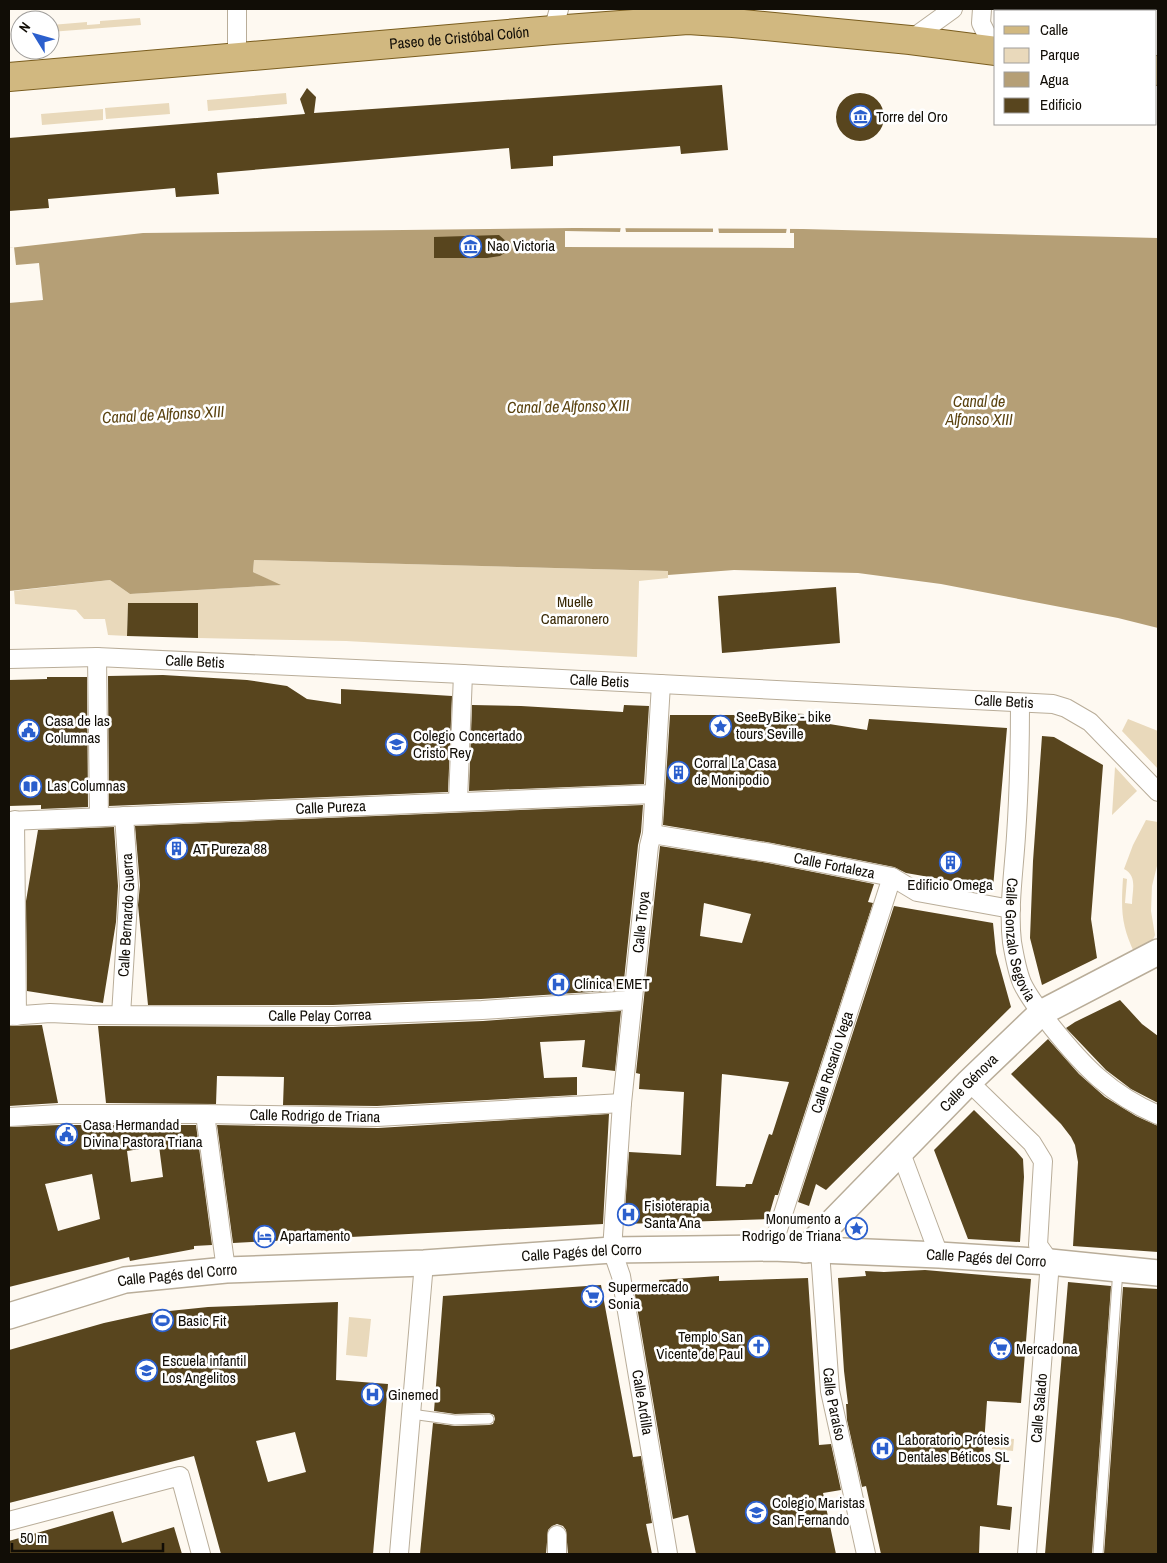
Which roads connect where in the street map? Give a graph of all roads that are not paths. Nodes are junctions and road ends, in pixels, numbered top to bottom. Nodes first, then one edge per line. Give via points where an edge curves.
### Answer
1 (237, 9) edge
2 (953, 9) edge
3 (982, 9) edge
4 (689, 14) edge
5 (556, 19) edge
6 (910, 40) junction
7 (994, 49) edge
8 (994, 51) edge
9 (237, 57) junction
10 (9, 77) edge
11 (97, 657) junction
12 (9, 659) edge
13 (463, 674) junction
14 (661, 684) junction
15 (1020, 703) junction
16 (1158, 792) edge
17 (654, 794) junction
18 (458, 801) junction
19 (124, 816) junction
20 (99, 817) junction
21 (12, 821) edge
22 (652, 834) junction
23 (892, 877) junction
24 (1012, 909) junction
25 (1158, 952) edge
26 (632, 1000) junction
27 (1041, 1013) junction
28 (121, 1014) junction
29 (13, 1016) edge
30 (969, 1082) junction
31 (622, 1103) junction
32 (205, 1114) junction
33 (1158, 1115) edge
34 (9, 1117) edge
35 (901, 1153) junction
36 (772, 1248) junction
37 (612, 1250) junction
38 (812, 1250) junction
39 (939, 1255) junction
40 (1050, 1262) junction
41 (424, 1263) junction
42 (1118, 1269) junction
43 (226, 1270) junction
44 (1158, 1273) edge
45 (9, 1316) edge
46 (411, 1414) junction
47 (489, 1419) dead end
48 (9, 1520) edge
49 (556, 1535) dead end
50 (201, 1554) edge
51 (399, 1554) edge
52 (557, 1554) edge
53 (668, 1554) edge
54 (866, 1554) edge
55 (1027, 1554) edge
56 (1098, 1554) edge

1 - 9 street
2 - 6 street
3 - 7 street via 981,23
4 - 5 main road, Paseo de Cristóbal Colón
4 - 6 main road, Paseo de Cristóbal Colón via 733,23
5 - 9 main road, Paseo de Cristóbal Colón
6 - 8 main road, Paseo de Cristóbal Colón
9 - 10 main road, Paseo de Cristóbal Colón
11 - 12 street, Calle Betis
11 - 13 street, Calle Betis
11 - 20 street
13 - 14 street, Calle Betis
13 - 18 street
14 - 15 street, Calle Betis
14 - 17 street, Calle Troya
15 - 16 street, Calle Betis via 1053,704 1079,715 1100,731
15 - 24 street, Calle Gonzalo Segovia
17 - 18 street, Calle Pureza
17 - 22 street, Calle Troya
18 - 19 street, Calle Pureza
19 - 20 street, Calle Pureza
19 - 28 street, Calle Bernardo Guerra via 129,886
20 - 21 street, Calle Pureza
21 - 29 street
22 - 23 street, Calle Fortaleza
22 - 26 street, Calle Troya
23 - 24 street, Calle Fortaleza via 918,892
23 - 36 street, Calle Rosario Vega
24 - 27 street, Calle Gonzalo Segovia via 1012,942 1022,982
25 - 27 main road, Calle Génova
26 - 28 street, Calle Pelay Correa via 333,1016
26 - 31 street, Calle Troya
27 - 30 main road, Calle Génova
27 - 33 street, Calle Gonzalo Segovia via 1093,1074 1112,1090
28 - 29 street, Calle Pelay Correa
30 - 35 main road, Calle Génova
30 - 40 street via 1032,1143 1043,1161 1038,1245
31 - 32 street, Calle Rodrigo de Triana via 377,1117
31 - 37 street, Calle Troya
32 - 34 street, Calle Rodrigo de Triana
32 - 43 street
35 - 38 main road, Calle Génova
35 - 39 street
36 - 37 main road, Calle Pagés del Corro
36 - 38 main road, Calle Pagés del Corro
37 - 41 main road, Calle Pagés del Corro
37 - 53 street, Calle Ardilla via 621,1276
38 - 39 main road, Calle Pagés del Corro
38 - 54 street, Calle Paraíso via 830,1391
39 - 40 main road, Calle Pagés del Corro
40 - 42 main road, Calle Pagés del Corro
40 - 55 street, Calle Salado
41 - 43 main road, Calle Pagés del Corro
41 - 46 street
42 - 44 main road, Calle Pagés del Corro
42 - 56 lane
43 - 45 main road, Calle Pagés del Corro via 125,1280
46 - 47 lane via 455,1420
46 - 51 street
48 - 50 street via 180,1476
49 - 52 street

